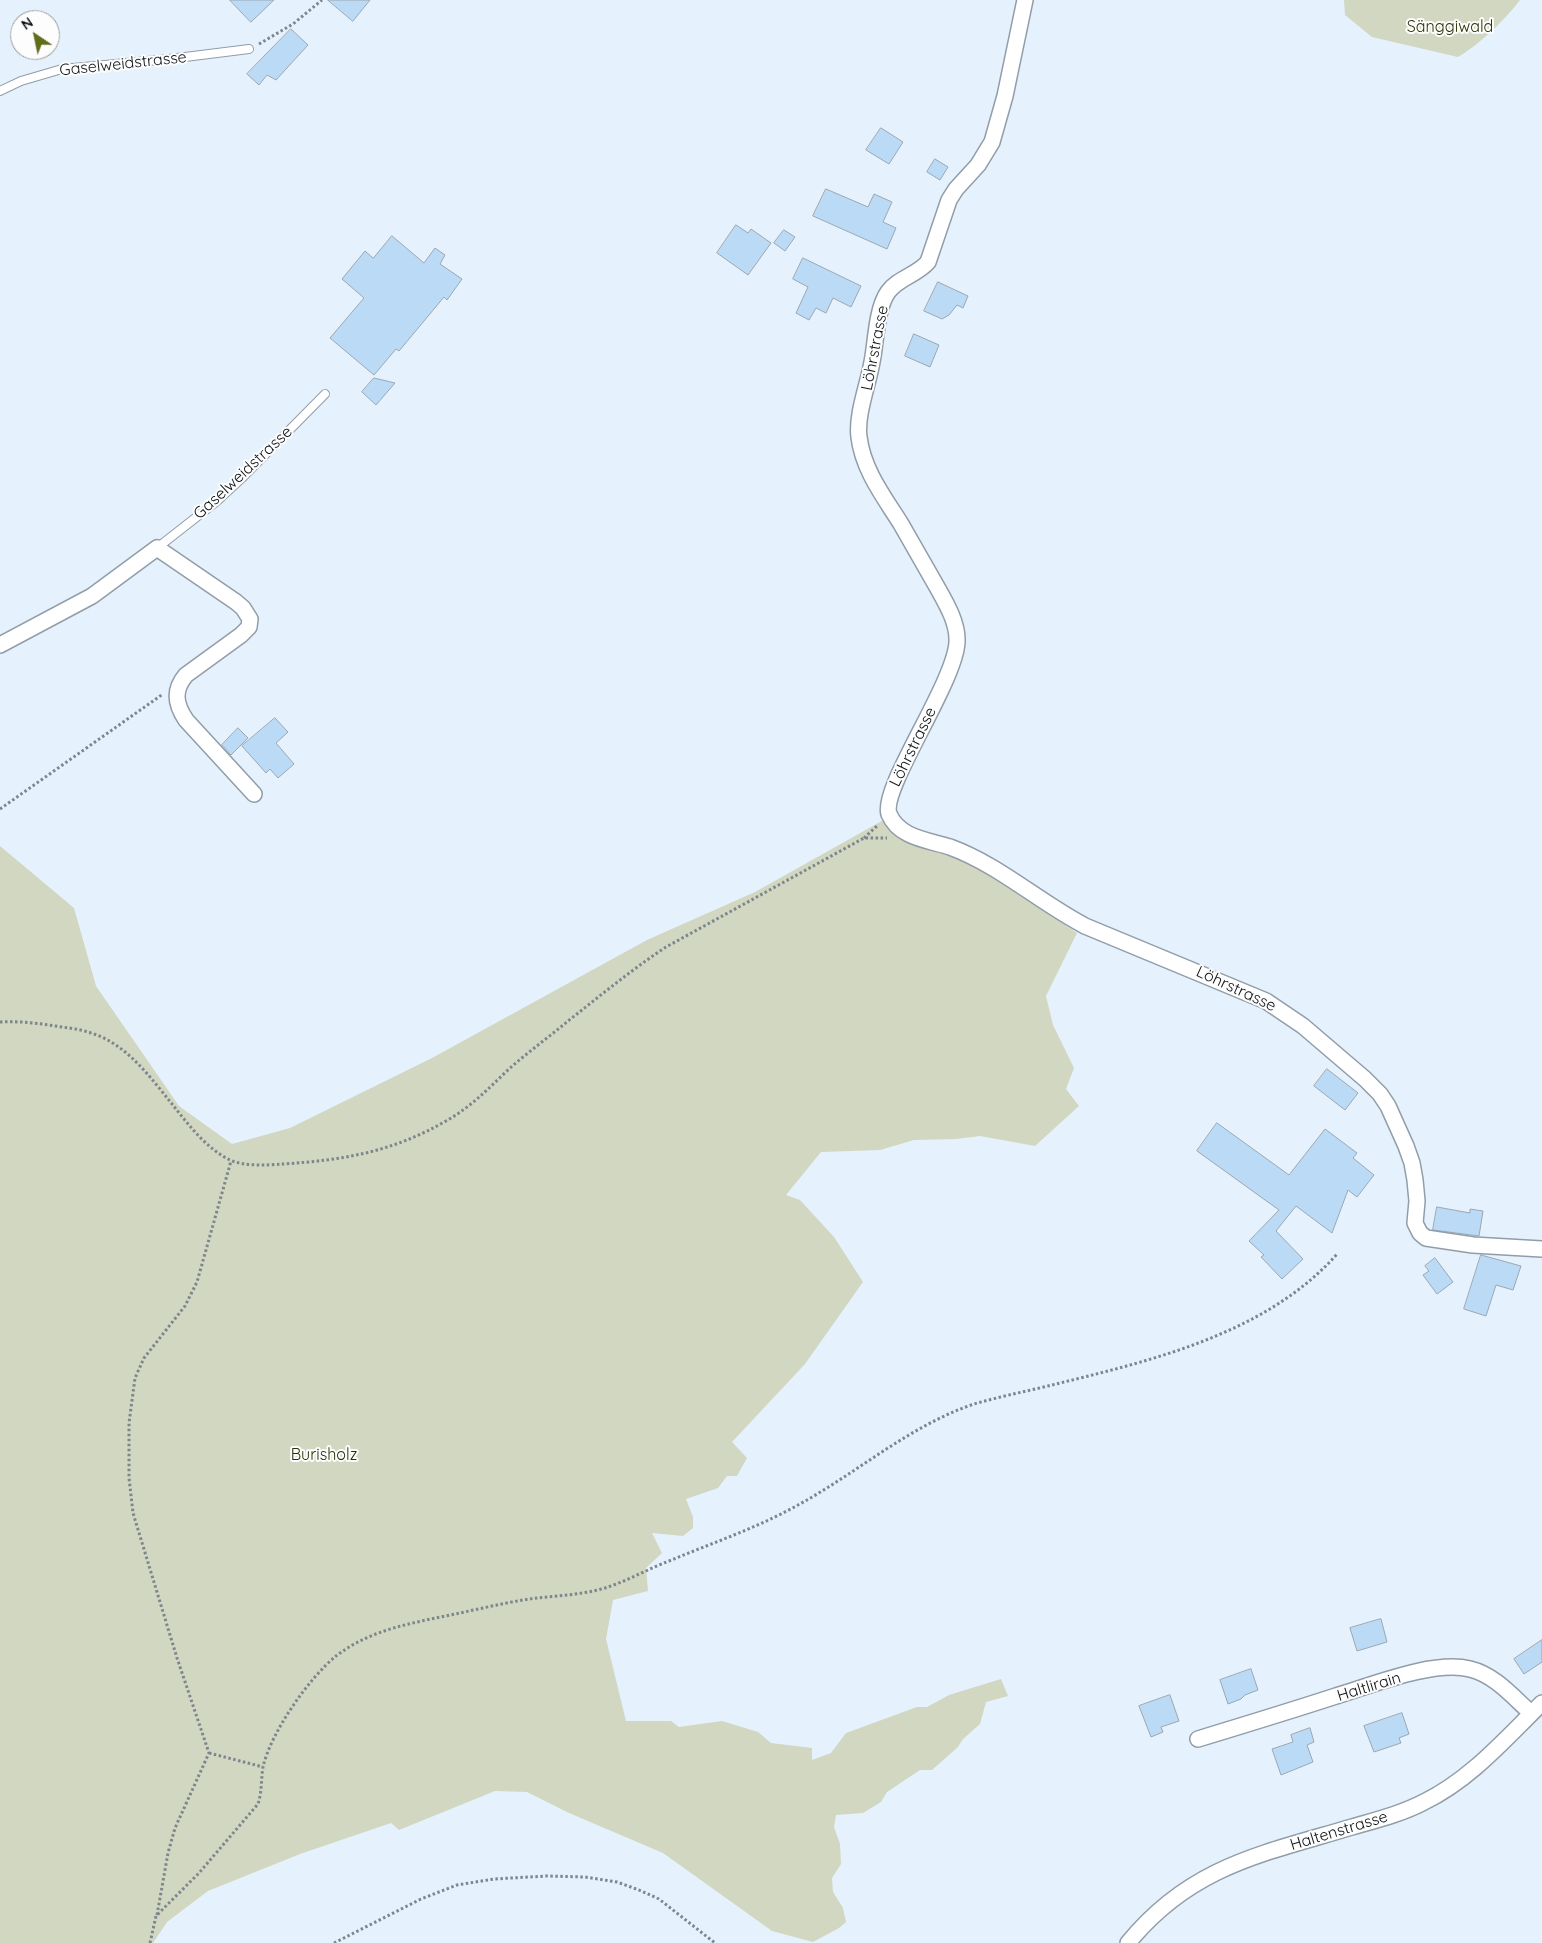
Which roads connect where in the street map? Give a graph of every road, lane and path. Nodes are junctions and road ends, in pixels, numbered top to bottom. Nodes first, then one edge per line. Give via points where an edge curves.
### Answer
1 (322, 0) edge
2 (1026, 0) edge
3 (249, 49) joint
4 (0, 91) edge
5 (325, 394) dead end
6 (157, 548) junction
7 (0, 646) edge
8 (181, 680) junction
9 (254, 794) dead end
10 (0, 809) edge
11 (891, 838) dead end
12 (0, 1022) edge
13 (230, 1160) junction
14 (1542, 1249) edge
15 (1338, 1253) dead end
16 (1542, 1702) edge
17 (1531, 1714) junction
18 (1198, 1739) dead end
19 (209, 1753) junction
20 (263, 1767) junction
21 (156, 1916) junction
22 (150, 1943) edge
23 (334, 1943) edge
24 (715, 1943) edge
25 (1128, 1943) edge

1 - 3 path via 293,24
2 - 14 street, Löhrstrasse via 992,142 978,166 949,200 928,262 895,284 884,299 858,424 862,449 873,480 943,598 957,632 953,662 895,783 889,798 890,814 904,832 986,864 1085,926 1266,1001 1303,1026 1364,1078 1388,1106 1412,1163 1417,1200 1415,1224 1426,1238 1473,1245
3 - 4 lane, Gaselweidstrasse via 62,69
5 - 6 lane, Gaselweidstrasse via 244,476
6 - 7 street, Gaselweidstrasse via 92,596
6 - 8 street via 236,602 250,620 249,627 241,635
8 - 9 street via 176,695 181,714
8 - 10 path
11 - 13 path via 864,838 666,947 637,966 523,1058 481,1097 446,1122 366,1154 327,1161 273,1165
12 - 13 path via 37,1023 80,1030 111,1043 141,1067 192,1129
13 - 19 path via 197,1282 185,1306 144,1358 135,1378 129,1423 133,1513
15 - 20 path via 1328,1265 1273,1308 1226,1332 1134,1365 974,1404 947,1415 920,1428 798,1505 751,1528 605,1588 509,1603 397,1626 374,1634 336,1656 307,1686 274,1740
16 - 17 street, Haltenstrasse
17 - 18 street, Haltlirain via 1505,1689 1484,1675 1448,1667 1405,1676
17 - 25 street, Haltenstrasse via 1480,1764 1440,1794 1396,1814 1218,1870 1158,1910
19 - 20 path
19 - 21 path via 176,1828
20 - 21 path via 261,1796 254,1811 200,1874
21 - 22 path
23 - 24 path via 421,1899 457,1885 548,1876 585,1877 617,1882 639,1890 659,1899

